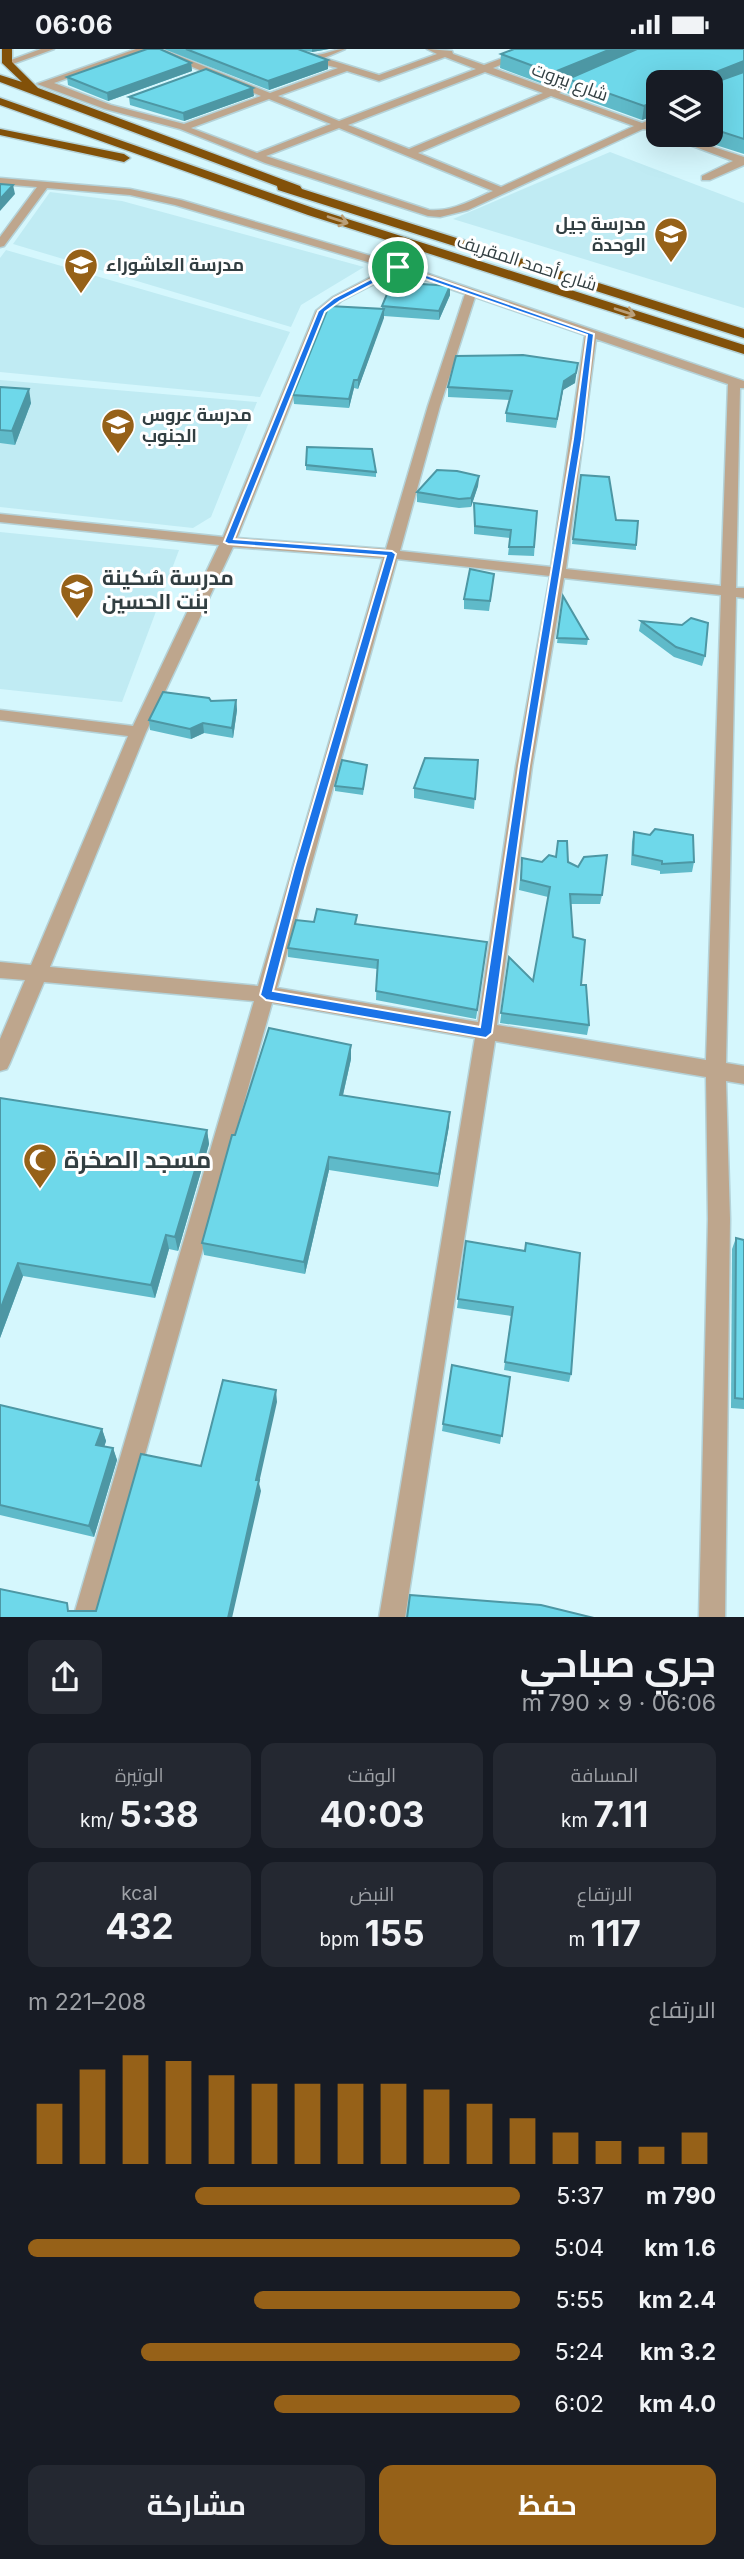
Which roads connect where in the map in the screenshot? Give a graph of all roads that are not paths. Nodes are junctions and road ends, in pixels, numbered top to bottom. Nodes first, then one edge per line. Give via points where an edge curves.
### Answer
1 (7, 49) edge
2 (50, 49) edge
3 (145, 49) edge
4 (154, 49) edge
5 (286, 49) edge
6 (341, 49) edge
7 (431, 49) edge
8 (460, 49) edge
9 (535, 49) edge
10 (445, 54) junction
11 (313, 59) junction
12 (7, 63) junction
13 (485, 68) junction
14 (344, 69) junction
15 (207, 71) junction
16 (597, 73) edge
17 (195, 75) edge
18 (0, 78) edge
19 (39, 85) junction
20 (0, 90) edge
21 (551, 92) junction
22 (270, 96) junction
23 (46, 97) junction
24 (132, 98) edge
25 (0, 101) edge
26 (108, 107) junction
27 (0, 114) edge
28 (340, 124) junction
29 (646, 125) edge
30 (643, 126) junction
31 (185, 127) junction
32 (646, 127) edge
33 (0, 132) edge
34 (703, 147) edge
35 (409, 153) junction
36 (258, 156) junction
37 (124, 158) junction
38 (743, 161) edge
39 (706, 178) dead end
40 (0, 181) edge
41 (44, 185) junction
42 (500, 190) junction
43 (324, 200) junction
44 (312, 212) junction
45 (0, 244) edge
46 (398, 267) junction
47 (471, 293) junction
48 (591, 334) junction
49 (744, 334) edge
50 (744, 350) edge
51 (739, 383) edge
52 (0, 518) edge
53 (228, 542) junction
54 (392, 554) junction
55 (558, 572) junction
56 (737, 592) edge
57 (0, 715) edge
58 (138, 732) junction
59 (0, 970) edge
60 (38, 975) junction
61 (266, 995) junction
62 (486, 1033) junction
63 (0, 1063) edge
64 (716, 1071) junction
65 (744, 1075) edge
66 (86, 1617) edge
67 (392, 1617) edge
68 (712, 1617) edge

1 - 12 highway
2 - 12 street
3 - 19 street
4 - 15 street
5 - 11 street
6 - 11 street
7 - 10 street, شارع بيروت
8 - 10 street
9 - 13 street
10 - 13 street, شارع بيروت
10 - 14 street via 379,78
11 - 14 street
12 - 19 highway
13 - 21 street, شارع بيروت
13 - 28 street
14 - 22 street
15 - 17 street
15 - 22 street
16 - 21 street
18 - 23 highway
19 - 23 highway
19 - 26 street
20 - 43 highway, شارع أحمد المقريف via 195,160
21 - 30 street, شارع بيروت
21 - 35 street
22 - 28 street
22 - 31 street
23 - 43 highway
24 - 26 street
25 - 44 highway, شارع أحمد المقريف
26 - 31 street
27 - 37 highway
28 - 35 street
28 - 36 street
29 - 30 street
30 - 32 street, شارع بيروت
30 - 42 street
31 - 36 street
33 - 37 highway
34 - 38 street
35 - 42 street
36 - 42 street via 429,213 452,212
37 - 44 highway
38 - 39 street
40 - 41 street
41 - 45 street
41 - 46 street via 130,192 177,202
43 - 49 highway, شارع أحمد المقريف
44 -> 50 highway, شارع أحمد المقريف
46 - 47 street
46 - 53 street via 322,311
47 - 48 street
47 - 54 street
48 - 51 street
48 - 55 street
51 - 56 street
52 - 53 street
53 - 54 street
53 - 58 street
54 - 55 street
54 - 61 street
55 - 56 street
55 - 62 street via 524,766
56 - 64 street
57 - 58 street
58 - 60 street
59 - 60 street
60 - 61 street
60 - 63 street
61 - 62 street
61 - 66 street
62 - 64 street
62 - 67 street
64 - 65 street
64 - 68 street via 719,1219

